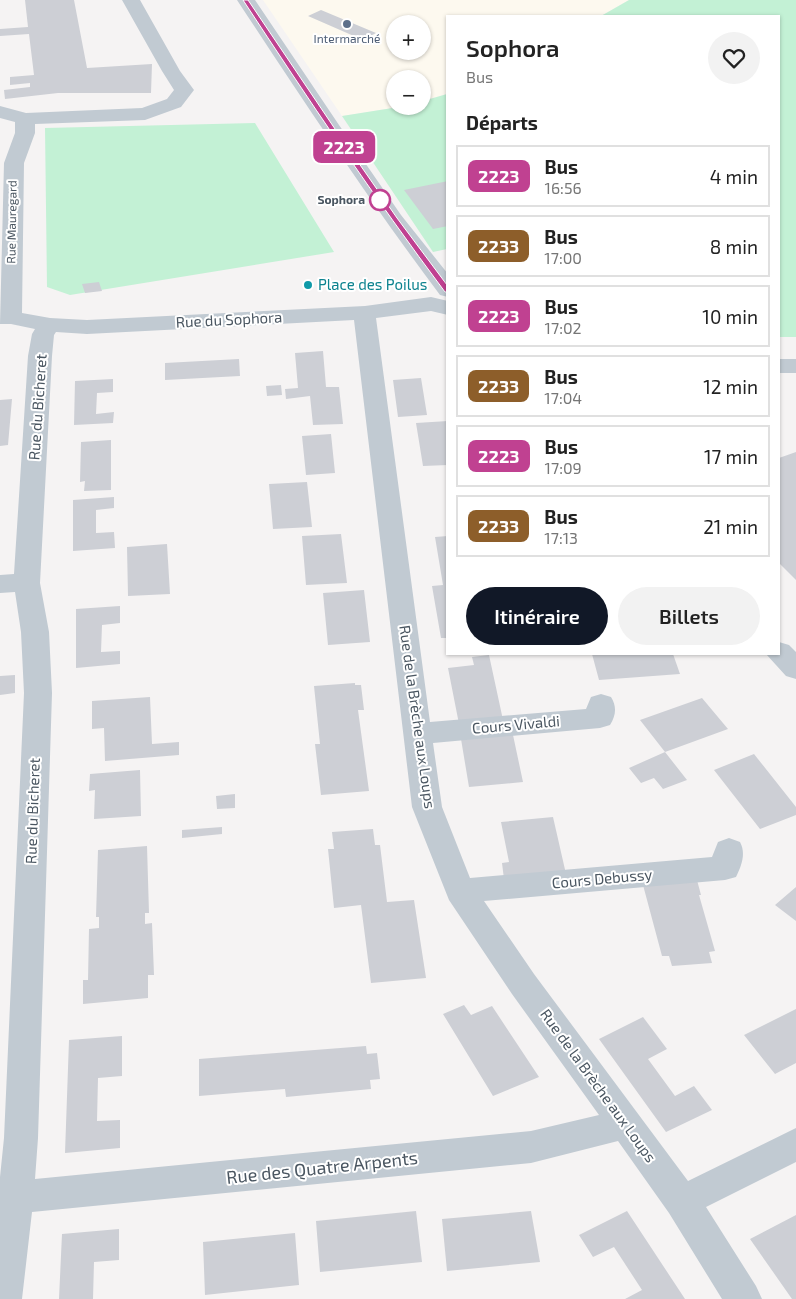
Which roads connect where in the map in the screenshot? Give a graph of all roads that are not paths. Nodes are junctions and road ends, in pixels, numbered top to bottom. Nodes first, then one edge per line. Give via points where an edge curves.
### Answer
1 (131, 0) edge
2 (246, 0) edge
3 (0, 112) edge
4 (25, 119) junction
5 (446, 287) edge
6 (446, 308) edge
7 (365, 313) junction
8 (5, 317) edge
9 (50, 325) junction
10 (780, 366) edge
11 (796, 366) edge
12 (14, 583) edge
13 (780, 653) edge
14 (796, 669) edge
15 (601, 704) dead end
16 (418, 734) junction
17 (729, 850) dead end
18 (460, 891) junction
19 (12, 1069) edge
20 (626, 1124) junction
21 (796, 1144) edge
22 (16, 1197) junction
23 (682, 1201) junction
24 (3, 1299) edge
25 (743, 1299) edge

1 - 4 street via 184,90 174,103 145,114
2 - 5 street via 394,219
3 - 4 street
4 - 8 street, Rue Mauregard via 14,163
6 - 7 street, Rue du Sophora via 431,304
7 - 9 street, Rue du Sophora via 87,327
7 - 16 street, Rue de la Brèche aux Loups
8 - 9 street, Rue du Sophora
9 - 12 street, Rue du Bicheret via 44,334 40,356
10 - 11 street
12 - 19 street, Rue du Bicheret via 34,632 38,693
13 - 14 street
15 - 16 street, Cours Vivaldi via 600,718
16 - 18 street, Rue de la Brèche aux Loups via 427,807
17 - 18 street, Cours Debussy via 725,868
18 - 20 street, Rue de la Brèche aux Loups via 523,984
19 - 22 street, Rue du Bicheret via 21,1138
20 - 22 street, Rue des Quatre Arpents via 531,1147
20 - 23 street, Rue de la Brèche aux Loups
21 - 23 street
22 - 24 street, Rue du Bicheret
23 - 25 street, Rue de la Brèche aux Loups

